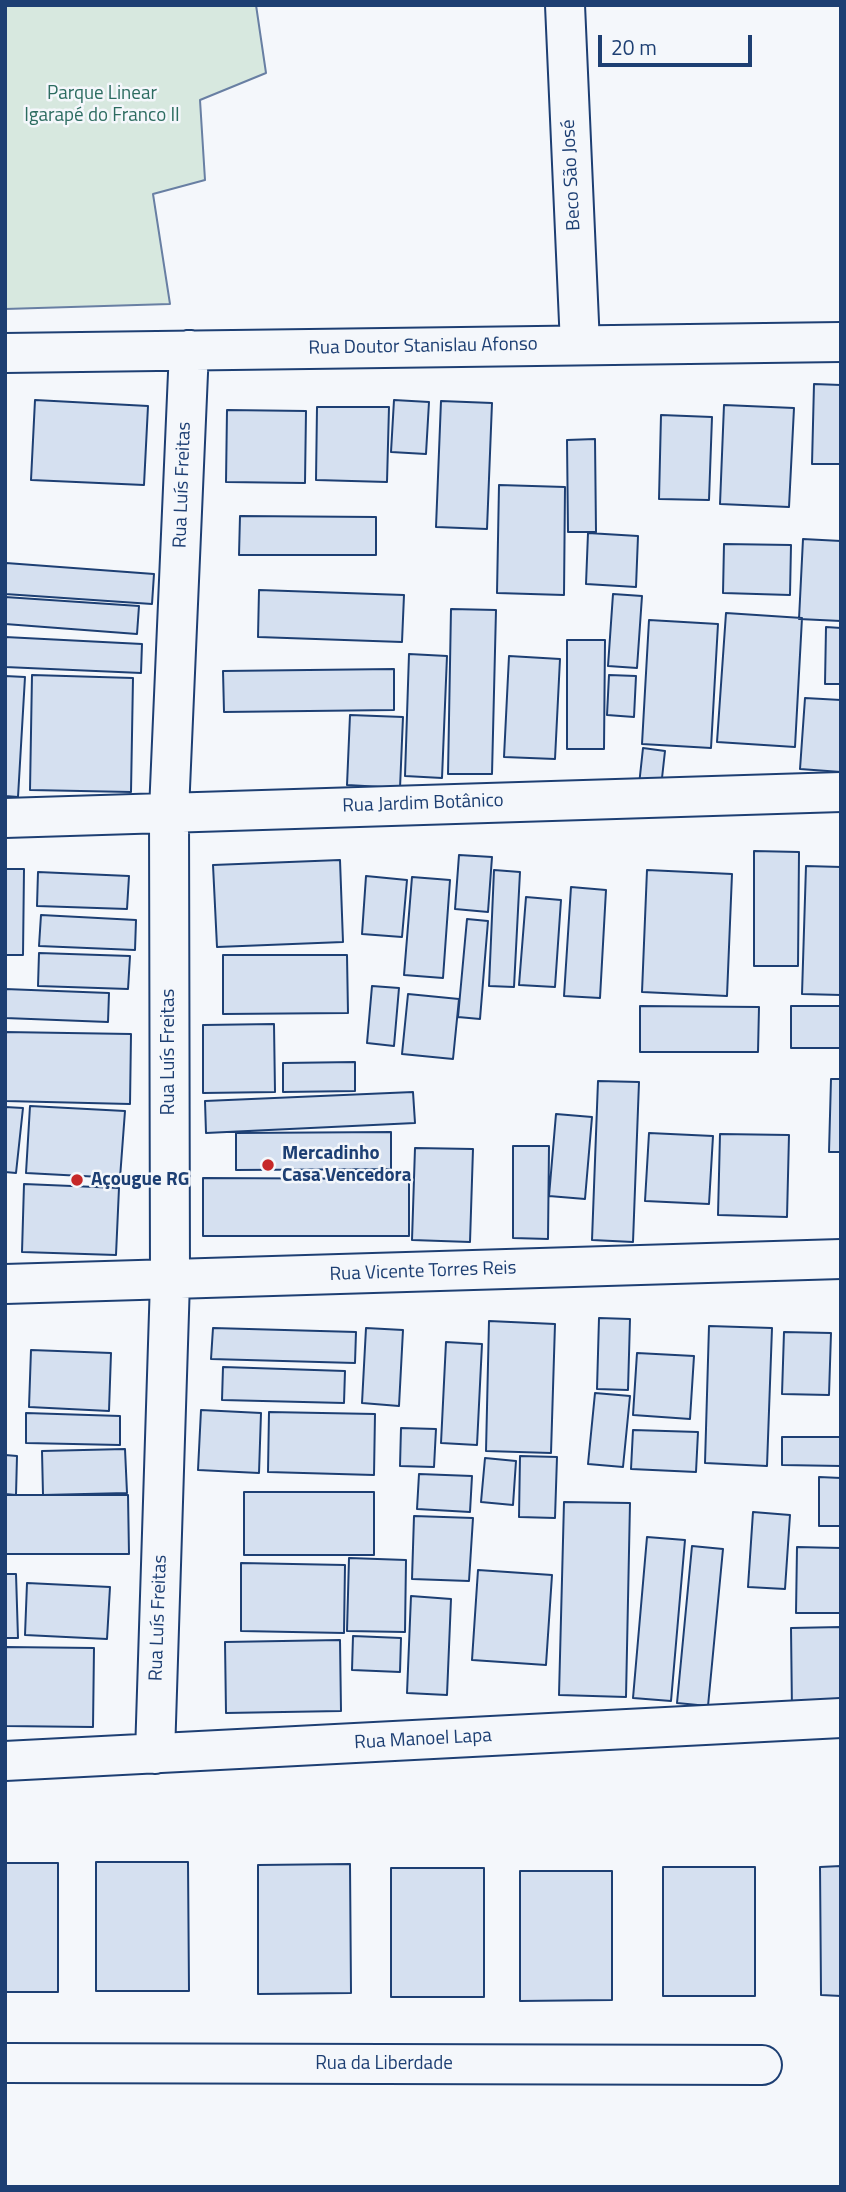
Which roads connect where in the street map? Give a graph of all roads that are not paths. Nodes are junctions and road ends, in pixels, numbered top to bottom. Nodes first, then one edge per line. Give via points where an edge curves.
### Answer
1 (565, 5) edge
2 (841, 342) edge
3 (580, 345) junction
4 (189, 350) junction
5 (5, 353) edge
6 (841, 792) edge
7 (169, 811) junction
8 (5, 818) edge
9 (841, 1259) edge
10 (170, 1281) junction
11 (5, 1284) edge
12 (841, 1718) edge
13 (155, 1754) junction
14 (5, 1761) edge
15 (5, 2063) edge
16 (762, 2065) dead end

1 - 3 street, Beco São José
2 - 3 street, Rua Doutor Stanislau Afonso
3 - 4 street, Rua Doutor Stanislau Afonso
4 - 5 street, Rua Doutor Stanislau Afonso
4 - 7 street, Rua Luís Freitas
6 - 7 street, Rua Jardim Botânico
7 - 8 street, Rua Jardim Botânico
7 - 10 street, Rua Luís Freitas
9 - 10 street, Rua Vicente Torres Reis
10 - 11 street, Rua Vicente Torres Reis
10 - 13 street, Rua Luís Freitas
12 - 13 street, Rua Manoel Lapa
13 - 14 street, Rua Manoel Lapa
15 - 16 street, Rua da Liberdade

